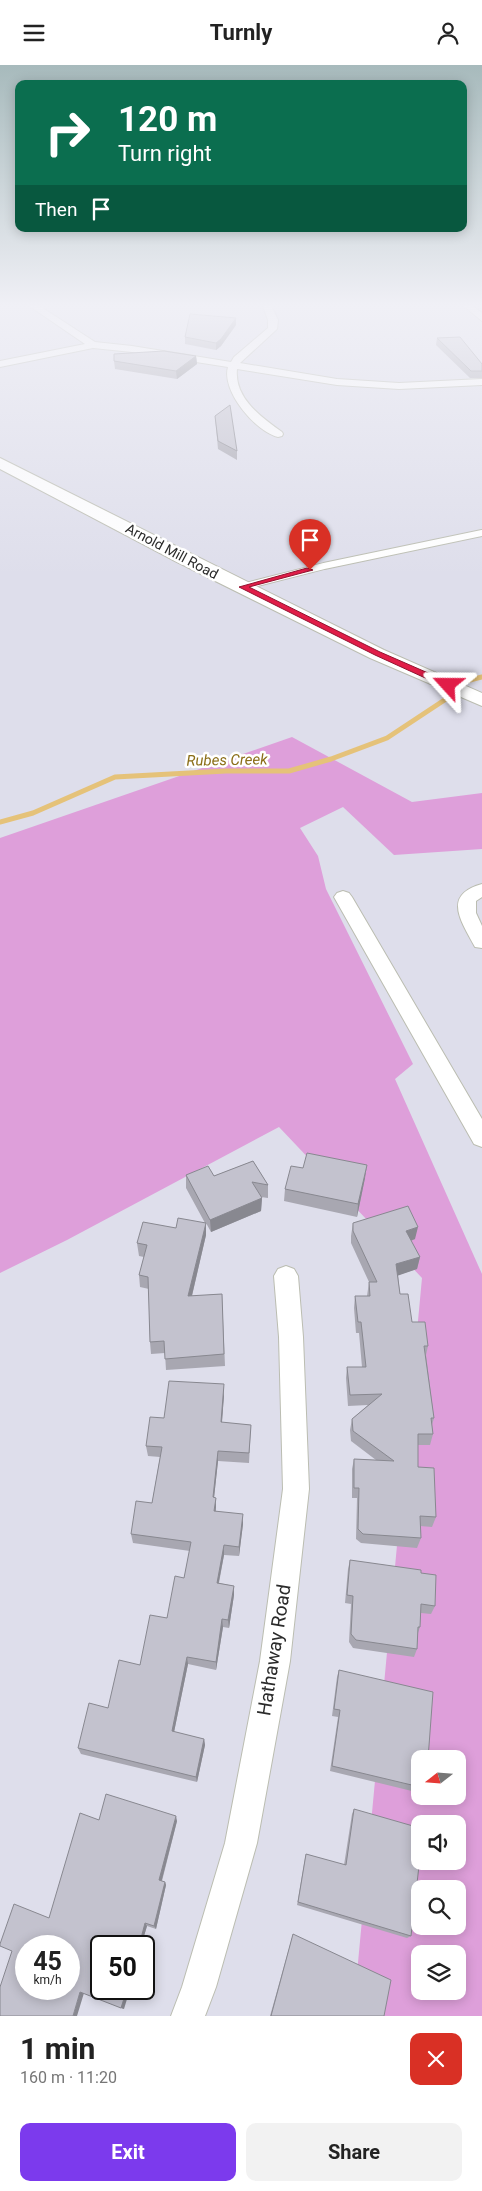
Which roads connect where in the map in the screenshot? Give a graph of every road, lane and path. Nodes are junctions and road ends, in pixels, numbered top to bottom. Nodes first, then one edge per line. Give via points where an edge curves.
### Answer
1 (237, 394) edge
2 (278, 434) dead end
3 (0, 463) edge
4 (482, 533) edge
5 (242, 587) junction
6 (482, 700) edge
7 (482, 890) edge
8 (343, 897) dead end
9 (482, 942) edge
10 (482, 1138) edge
11 (286, 1276) dead end
12 (188, 2016) edge

1 - 2 street
3 - 5 main road, Arnold Mill Road
4 - 5 lane
5 - 6 main road, Arnold Mill Road via 378,654
7 - 9 street via 468,898 465,907
8 - 10 street
11 - 12 street, Hathaway Road via 296,1489 275,1661 241,1843

